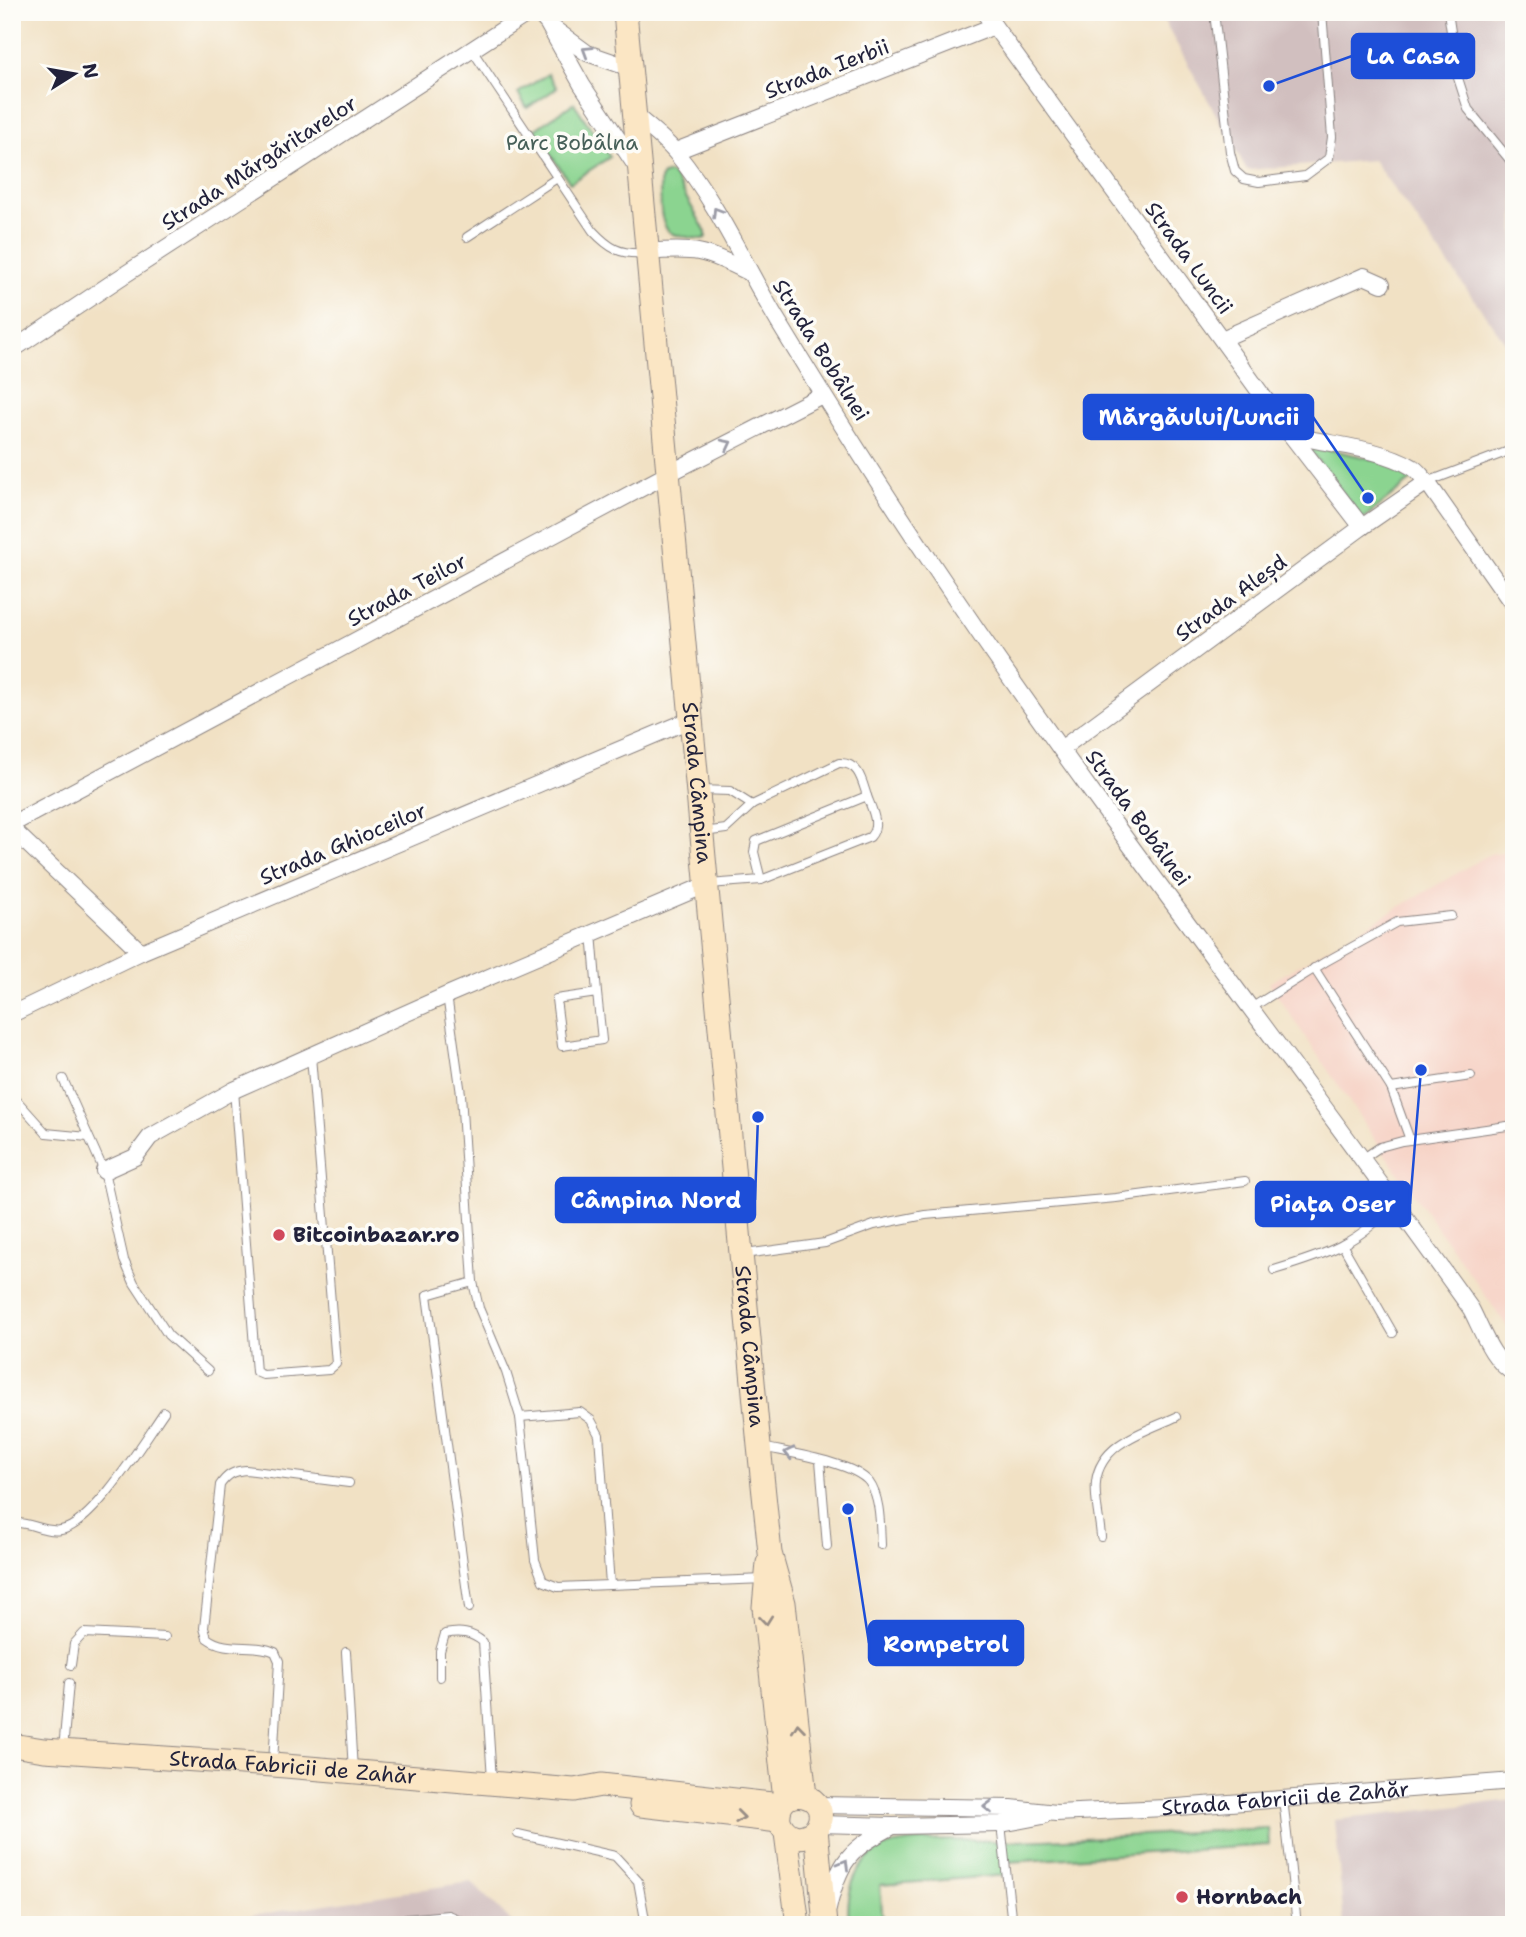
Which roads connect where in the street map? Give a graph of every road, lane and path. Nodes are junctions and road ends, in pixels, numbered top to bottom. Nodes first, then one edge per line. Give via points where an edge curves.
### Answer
1 (530, 12) edge
2 (625, 12) edge
3 (1214, 12) edge
4 (1322, 12) edge
5 (1448, 12) edge
6 (543, 18) edge
7 (989, 19) edge
8 (472, 50) junction
9 (630, 68) junction
10 (634, 114) junction
11 (676, 151) junction
12 (1514, 165) edge
13 (640, 173) junction
14 (558, 178) junction
15 (467, 237) dead end
16 (647, 252) junction
17 (748, 272) junction
18 (1382, 284) dead end
19 (1222, 339) junction
20 (12, 350) edge
21 (822, 395) junction
22 (1291, 435) junction
23 (1514, 449) edge
24 (666, 475) junction
25 (1427, 482) junction
26 (1363, 527) junction
27 (1514, 606) edge
28 (692, 719) junction
29 (1061, 749) junction
30 (699, 790) junction
31 (867, 796) junction
32 (752, 805) junction
33 (12, 826) edge
34 (703, 832) junction
35 (761, 880) junction
36 (708, 884) junction
37 (1451, 916) dead end
38 (592, 933) junction
39 (141, 953) junction
40 (1314, 968) junction
41 (597, 993) junction
42 (447, 995) junction
43 (1251, 1008) junction
44 (12, 1014) edge
45 (311, 1056) junction
46 (1471, 1076) dead end
47 (63, 1079) dead end
48 (1391, 1088) junction
49 (233, 1090) junction
50 (12, 1096) edge
51 (1514, 1125) edge
52 (88, 1137) junction
53 (1410, 1139) junction
54 (1362, 1159) junction
55 (104, 1171) junction
56 (1245, 1181) dead end
57 (1394, 1201) junction
58 (1343, 1247) junction
59 (742, 1254) junction
60 (1274, 1270) dead end
61 (473, 1282) junction
62 (1393, 1333) dead end
63 (208, 1371) dead end
64 (1514, 1373) edge
65 (164, 1412) dead end
66 (520, 1417) junction
67 (1176, 1417) dead end
68 (758, 1446) junction
69 (820, 1460) junction
70 (349, 1482) dead end
71 (12, 1523) edge
72 (1101, 1537) dead end
73 (881, 1545) dead end
74 (827, 1546) dead end
75 (770, 1553) junction
76 (765, 1579) junction
77 (610, 1585) junction
78 (469, 1608) dead end
79 (165, 1637) dead end
80 (346, 1652) dead end
81 (71, 1665) dead end
82 (440, 1677) dead end
83 (69, 1684) dead end
84 (12, 1745) edge
85 (63, 1751) junction
86 (273, 1765) junction
87 (354, 1771) junction
88 (1514, 1781) edge
89 (492, 1783) junction
90 (1283, 1798) junction
91 (1056, 1813) junction
92 (799, 1814) junction
93 (1001, 1824) junction
94 (893, 1826) junction
95 (519, 1834) dead end
96 (374, 1925) edge
97 (471, 1925) edge
98 (646, 1925) edge
99 (798, 1925) edge
100 (825, 1925) edge
101 (1012, 1925) edge
102 (1297, 1925) edge

1 - 8 street, Strada Mărgăritarelor
2 - 9 main road, Strada Câmpina
3 - 4 lane via 1235,171 1244,179 1259,182 1305,176 1329,158 1332,137
5 - 12 lane via 1458,78 1468,109
9 -> 6 street via 587,53
6 - 13 street
7 - 11 street, Strada Ierbii
7 - 19 street, Strada Luncii
8 - 14 lane
8 - 20 street, Strada Mărgăritarelor
9 - 10 main road, Strada Câmpina
10 - 11 street, Strada Bobâlnei
10 - 13 main road, Strada Câmpina
17 -> 11 street, Strada Bobâlnei via 722,221
13 - 16 main road, Strada Câmpina
14 - 15 lane
14 - 16 lane via 604,243 629,254
16 - 17 street, Strada Bobâlnei via 697,250
16 - 24 main road, Strada Câmpina
17 - 21 street, Strada Bobâlnei
18 - 19 street via 1364,276
19 - 22 street, Strada Luncii
24 -> 21 street, Strada Teilor
21 - 29 street, Strada Bobâlnei
22 - 25 street via 1399,461
22 - 26 street, Strada Luncii
23 - 25 lane
24 - 28 main road, Strada Câmpina
24 - 33 street, Strada Teilor
25 - 26 street, Strada Aleșd
25 - 27 street
26 - 29 street, Strada Aleșd
28 - 30 main road, Strada Câmpina
28 - 39 street, Strada Ghioceilor
29 - 43 street, Strada Bobâlnei
30 - 32 lane via 730,791
30 - 34 main road, Strada Câmpina
31 - 32 lane via 858,771 844,762
31 - 35 lane via 755,841
31 - 35 lane via 876,825 870,837
32 - 34 lane via 726,828
33 - 39 street
34 - 36 main road, Strada Câmpina
35 - 36 lane
36 - 38 street
36 - 59 main road, Strada Câmpina
37 - 40 lane via 1397,922
38 - 41 lane
38 - 42 street
39 - 44 street, Strada Ghioceilor
40 - 43 lane
40 - 48 lane
41 - 41 lane via 556,999 562,1046 602,1040
42 - 45 street
42 - 61 lane via 461,1094
43 - 54 street, Strada Bobâlnei
45 - 49 street
45 - 49 lane via 336,1364 329,1370 256,1372
46 - 48 lane
47 - 52 lane
48 - 53 lane
49 - 55 street via 150,1136 135,1157
50 - 52 lane via 46,1133
51 - 53 lane
52 - 55 lane
53 - 54 lane via 1380,1147
54 - 57 street, Strada Bobâlnei
55 - 63 lane via 124,1260 134,1283 168,1335
56 - 59 lane via 1116,1198 925,1214 874,1225 825,1243
57 - 58 lane via 1384,1215
57 - 64 street, Strada Bobâlnei via 1471,1309 1491,1349
58 - 60 lane
58 - 62 lane
59 - 68 main road, Strada Câmpina
61 - 66 lane
61 - 78 lane via 427,1294
65 - 71 lane via 84,1517 61,1530
66 - 77 lane via 536,1560 543,1581 558,1587
66 - 77 lane via 580,1412 599,1434
67 - 72 lane via 1105,1456 1096,1482
69 -> 68 lane
68 - 75 main road, Strada Câmpina
69 - 73 lane via 856,1471 870,1483 878,1508
69 - 74 lane
70 - 86 lane via 235,1471 220,1485 204,1629 208,1637 224,1646 275,1652 279,1661
75 - 76 main road, Strada Câmpina
92 -> 75 main road, Strada Câmpina via 784,1603
76 - 77 lane
76 -> 92 main road, Strada Câmpina via 764,1607
79 - 81 lane via 84,1633 74,1644
80 - 87 lane
82 - 89 lane via 445,1634 458,1631 484,1643
83 - 85 lane
84 - 85 main road, Strada Fabricii de Zahăr
85 - 86 main road, Strada Fabricii de Zahăr
86 - 87 main road, Strada Fabricii de Zahăr
87 - 89 main road, Strada Fabricii de Zahăr
88 - 90 street, Strada Fabricii de Zahăr
89 - 92 main road, Strada Fabricii de Zahăr via 574,1790 600,1800
90 - 91 street, Strada Fabricii de Zahăr
90 - 102 lane
91 -> 92 street, Strada Fabricii de Zahăr via 1011,1808
91 - 93 street, Strada Fabricii de Zahăr
92 - 94 street, Strada Fabricii de Zahăr
92 - 99 main road
92 - 100 main road
93 - 94 street, Strada Fabricii de Zahăr
93 - 101 lane
100 -> 94 street via 834,1884 852,1852
95 - 98 lane via 615,1856 638,1881
96 - 97 lane via 448,1915

